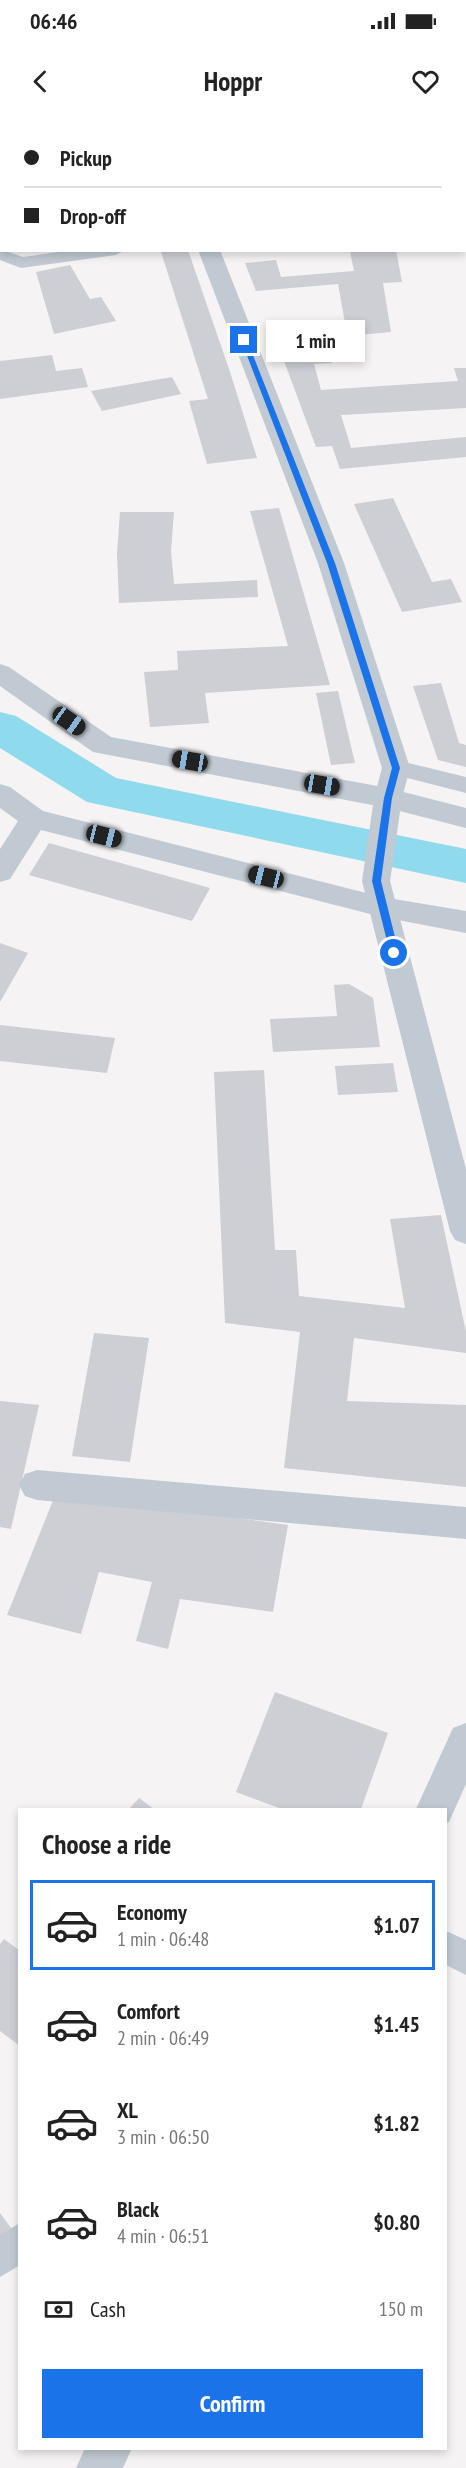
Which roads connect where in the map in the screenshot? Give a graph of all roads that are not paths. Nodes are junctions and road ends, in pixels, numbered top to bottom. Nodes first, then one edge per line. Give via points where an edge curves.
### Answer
1 (101, 252) edge
2 (210, 252) edge
3 (0, 254) edge
4 (0, 673) edge
5 (396, 768) junction
6 (466, 785) edge
7 (0, 794) edge
8 (386, 806) junction
9 (34, 818) junction
10 (466, 818) edge
11 (0, 872) edge
12 (379, 894) junction
13 (466, 922) edge
14 (466, 1231) edge
15 (37, 1485) dead end
16 (466, 1523) edge
17 (466, 1741) edge
18 (435, 1808) edge
19 (447, 1948) edge
20 (466, 1959) edge
21 (18, 2242) edge
22 (0, 2259) edge
23 (108, 2450) edge
24 (99, 2468) edge

1 - 3 lane via 21,263
2 - 5 street via 331,563
4 - 8 street via 103,745
5 - 6 lane
5 - 8 street
7 - 9 street
8 - 10 street
8 - 12 street
9 - 11 street
9 - 12 street
12 - 13 street
12 - 14 street
15 - 16 street
17 - 18 street
19 - 20 lane
21 - 22 lane
23 - 24 street

